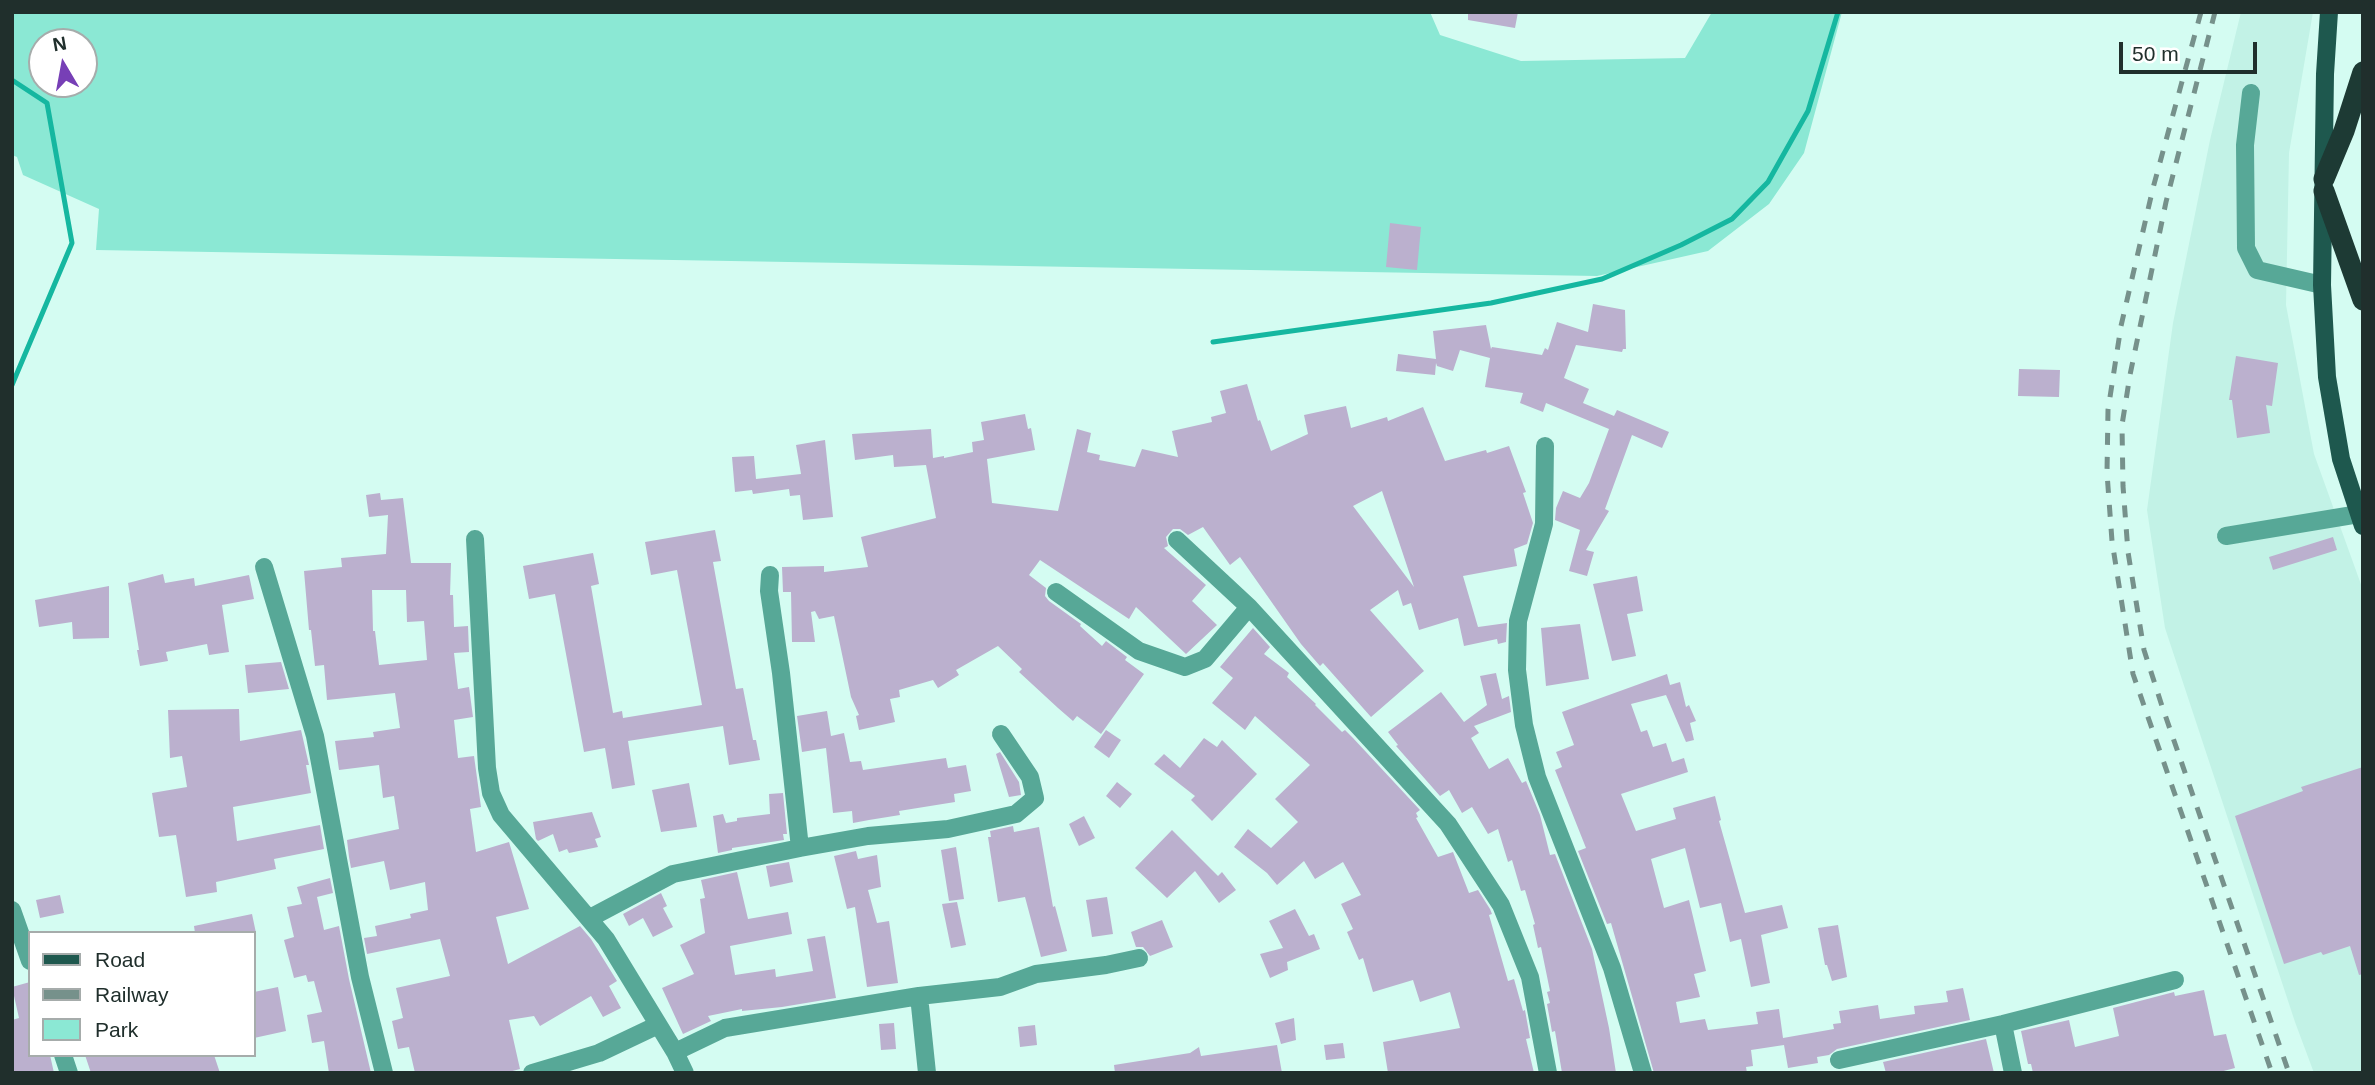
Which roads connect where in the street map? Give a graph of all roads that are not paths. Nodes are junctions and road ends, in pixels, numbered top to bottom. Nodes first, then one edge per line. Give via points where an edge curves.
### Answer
1 (2329, 12) edge
2 (2363, 72) edge
3 (2252, 93) dead end
4 (2324, 185) junction
5 (2322, 285) junction
6 (2363, 300) edge
7 (1545, 446) dead end
8 (2361, 520) edge
9 (2225, 536) dead end
10 (475, 540) dead end
11 (1177, 540) dead end
12 (264, 567) dead end
13 (770, 575) dead end
14 (1056, 592) dead end
15 (1249, 607) junction
16 (1001, 734) dead end
17 (800, 848) junction
18 (12, 911) edge
19 (590, 918) junction
20 (28, 955) edge
21 (1139, 958) dead end
22 (2175, 980) dead end
23 (919, 996) junction
24 (2003, 1024) junction
25 (658, 1025) junction
26 (676, 1052) junction
27 (1839, 1060) dead end
28 (384, 1073) edge
29 (532, 1073) edge
30 (685, 1073) edge
31 (927, 1073) edge
32 (1548, 1073) edge
33 (1643, 1073) edge
34 (2013, 1073) edge

1 - 4 main road
2 - 4 highway
3 - 5 street via 2245,145 2246,248 2257,270
4 - 5 main road
4 - 6 highway
5 - 8 main road via 2327,377 2341,459
7 - 33 street via 1544,524 1518,621 1517,670 1524,725 1537,777 1612,968
8 - 9 street
10 - 19 street via 491,793 501,815
11 - 15 street
12 - 28 street via 315,736 360,978
13 - 17 street
14 - 15 street via 1139,651 1185,667 1205,659
15 - 32 street via 1448,824 1501,905 1530,977
16 - 17 street via 1030,778 1035,798 1016,814 948,829
17 - 19 street via 673,874
18 - 20 street
19 - 25 street
21 - 23 street via 1036,974 1000,987
22 - 24 street
23 - 26 street via 725,1028
23 - 31 street
24 - 27 street
24 - 34 street
25 - 26 street
25 - 29 street via 599,1053
26 - 30 street

